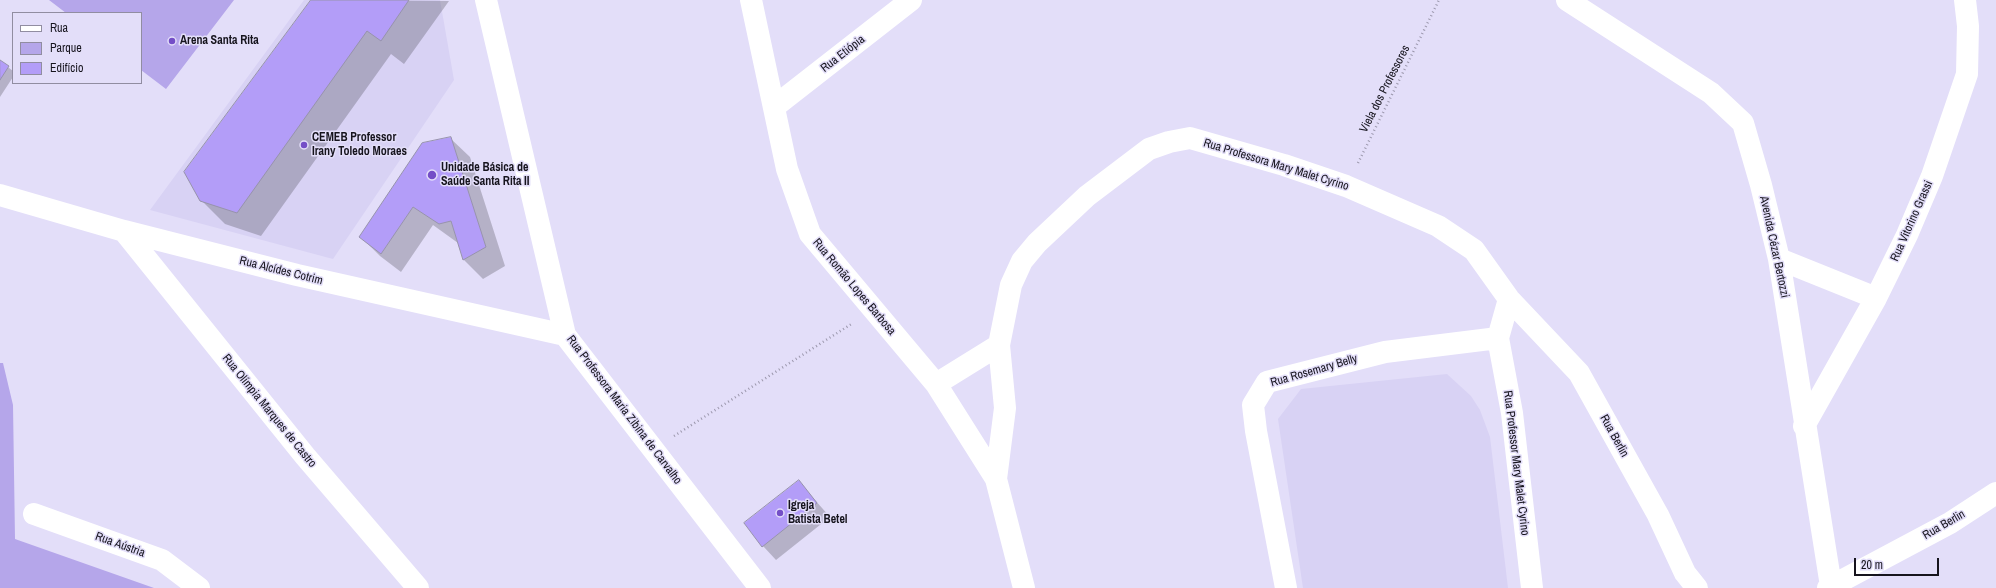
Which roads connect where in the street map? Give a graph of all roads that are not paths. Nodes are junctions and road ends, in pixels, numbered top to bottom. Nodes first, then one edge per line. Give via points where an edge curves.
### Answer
1 (486, 0) edge
2 (751, 0) edge
3 (911, 0) edge
4 (1567, 0) edge
5 (1965, 0) edge
6 (774, 107) junction
7 (0, 195) edge
8 (124, 231) junction
9 (1779, 259) junction
10 (1876, 298) junction
11 (1510, 299) junction
12 (565, 335) junction
13 (1498, 338) junction
14 (999, 345) junction
15 (936, 384) junction
16 (1804, 426) junction
17 (996, 479) junction
18 (1996, 492) edge
19 (34, 514) dead end
20 (1829, 587) edge
21 (199, 588) edge
22 (418, 588) edge
23 (760, 588) edge
24 (1024, 588) edge
25 (1286, 588) edge
26 (1532, 588) edge
27 (1697, 588) edge

1 - 12 street, Rua Professora Maria Zibina de Carvalho
2 - 6 street, Rua Romão Lopes Barbosa
3 - 6 street, Rua Etiópia
4 - 9 street, Avenida Cézar Bertozzi via 1711,93 1743,123
5 - 10 street, Rua Vitorino Grassi via 1968,26 1966,74 1908,235
6 - 15 street, Rua Romão Lopes Barbosa via 787,169 810,234
7 - 8 street, Rua Alcídes Cotrim
8 - 12 street, Rua Alcídes Cotrim via 297,275
8 - 22 street, Rua Olímpia Marques de Castro via 305,456
9 - 10 street
9 - 16 street, Avenida Cézar Bertozzi
10 - 16 street, Rua Vitorino Grassi
11 - 13 street
11 - 14 street, Rua Professora Mary Malet Cyrino via 1474,250 1438,226 1346,186 1190,138 1149,149 1087,196 1038,243 1022,261 1011,285
11 - 27 street, Rua Berlin via 1579,374 1658,515 1685,573
12 - 23 street, Rua Professora Maria Zibina de Carvalho
13 - 25 street, Rua Rosemary Belly via 1385,352 1267,382 1253,405
13 - 26 street, Rua Professor Mary Malet Cyrino via 1512,413
14 - 15 street
14 - 17 street, Rua Professora Mary Malet Cyrino via 1005,408
15 - 17 street, Rua Romão Lopes Barbosa
16 - 20 street, Avenida Cézar Bertozzi
17 - 24 street, Rua Professora Mary Malet Cyrino
18 - 20 street, Rua Berlin via 1950,523
19 - 21 street, Rua Aústria via 162,560

